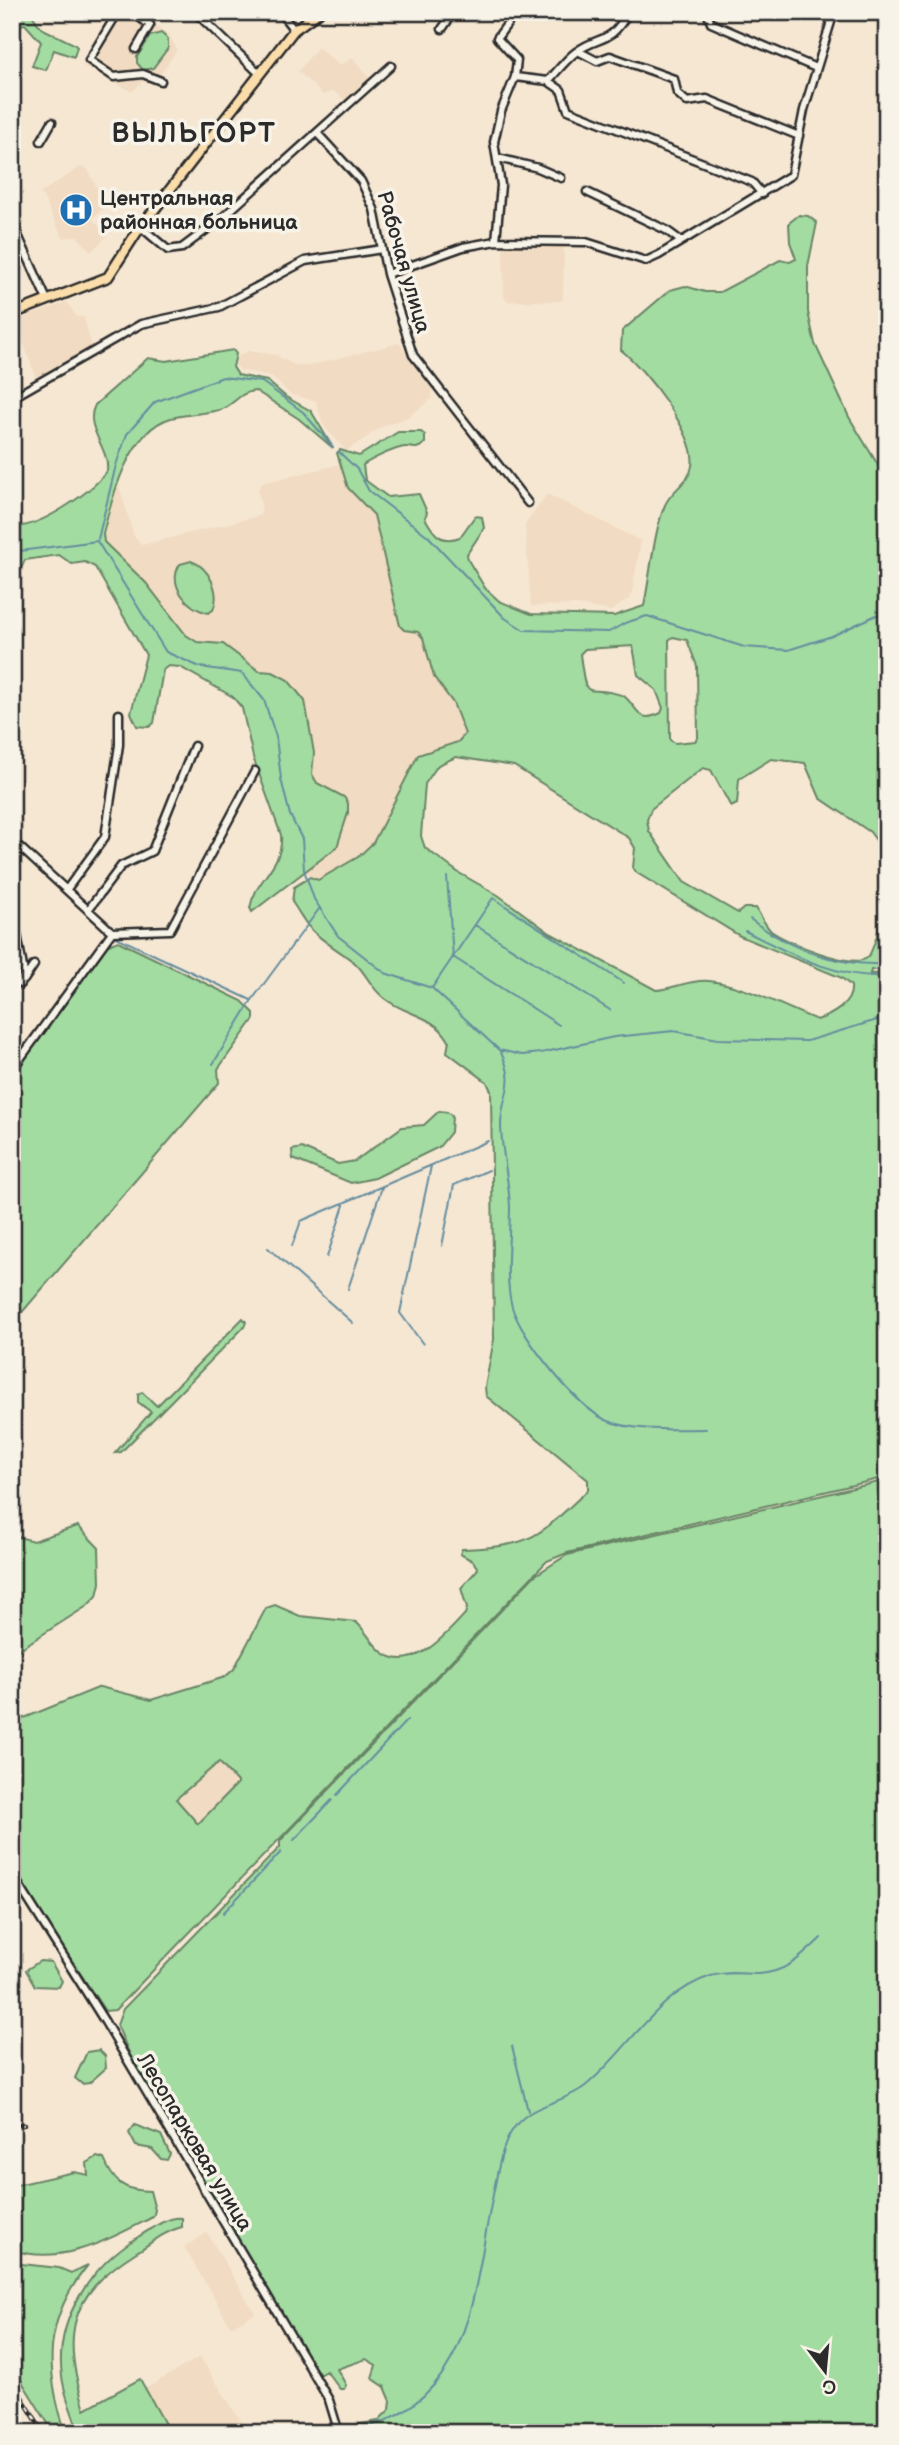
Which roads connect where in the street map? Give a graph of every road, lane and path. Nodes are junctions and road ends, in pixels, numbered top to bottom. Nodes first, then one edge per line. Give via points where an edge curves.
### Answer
1 (118, 12) edge
2 (132, 12) edge
3 (195, 12) edge
4 (280, 12) edge
5 (319, 12) edge
6 (454, 12) edge
7 (516, 12) edge
8 (628, 12) edge
9 (707, 12) edge
10 (834, 12) edge
11 (442, 29) dead end
12 (294, 30) junction
13 (136, 49) dead end
14 (578, 50) junction
15 (391, 66) dead end
16 (816, 68) junction
17 (260, 74) junction
18 (515, 77) junction
19 (161, 81) dead end
20 (548, 81) junction
21 (52, 122) dead end
22 (317, 133) junction
23 (799, 136) junction
24 (41, 141) dead end
25 (498, 158) junction
26 (561, 178) dead end
27 (587, 192) dead end
28 (762, 194) junction
29 (12, 222) edge
30 (141, 227) junction
31 (681, 241) junction
32 (496, 242) junction
33 (382, 249) junction
34 (387, 274) junction
35 (47, 300) junction
36 (12, 314) edge
37 (12, 398) edge
38 (528, 503) dead end
39 (119, 714) dead end
40 (194, 746) dead end
41 (255, 771) dead end
42 (12, 840) edge
43 (67, 889) junction
44 (12, 906) edge
45 (88, 910) junction
46 (111, 932) junction
47 (34, 965) dead end
48 (12, 1070) edge
49 (12, 1874) edge
50 (339, 2433) edge

1 - 19 street via 89,60 114,77 143,74
2 - 13 street via 150,25
3 - 17 street
4 - 12 street
5 - 12 main road
6 - 11 street
7 - 18 street via 496,38 515,55
8 - 14 street via 612,35
9 - 16 street via 711,23
10 - 16 street
12 - 17 main road
14 - 20 street
14 - 23 street via 597,61 610,56 674,79 677,93 687,102 707,99
15 - 22 street
16 - 23 street
17 - 30 main road
18 - 20 street
18 - 25 street via 494,142
20 - 28 street via 561,90 568,110 752,182
21 - 24 street
22 - 30 street via 222,218 181,248 168,250
22 - 33 street, Рабочая улица via 364,186 378,222
23 - 28 street via 791,175
25 - 26 street
25 - 32 street via 501,185
27 - 31 street
28 - 31 street
29 - 35 street
30 - 35 main road via 108,277
31 - 32 street via 646,261 586,242
32 - 34 street via 463,247
33 - 34 street, Рабочая улица
33 - 37 street via 305,261 219,307 141,324
34 - 38 street, Рабочая улица via 413,355
35 - 36 main road
39 - 43 street via 119,745 105,837
40 - 45 street via 152,851 121,866
41 - 46 street via 170,930
42 - 43 street
43 - 45 street
44 - 47 street via 24,973 20,984
45 - 46 street
46 - 48 street
49 - 50 street, Лесопарковая улица via 106,2022 328,2400

